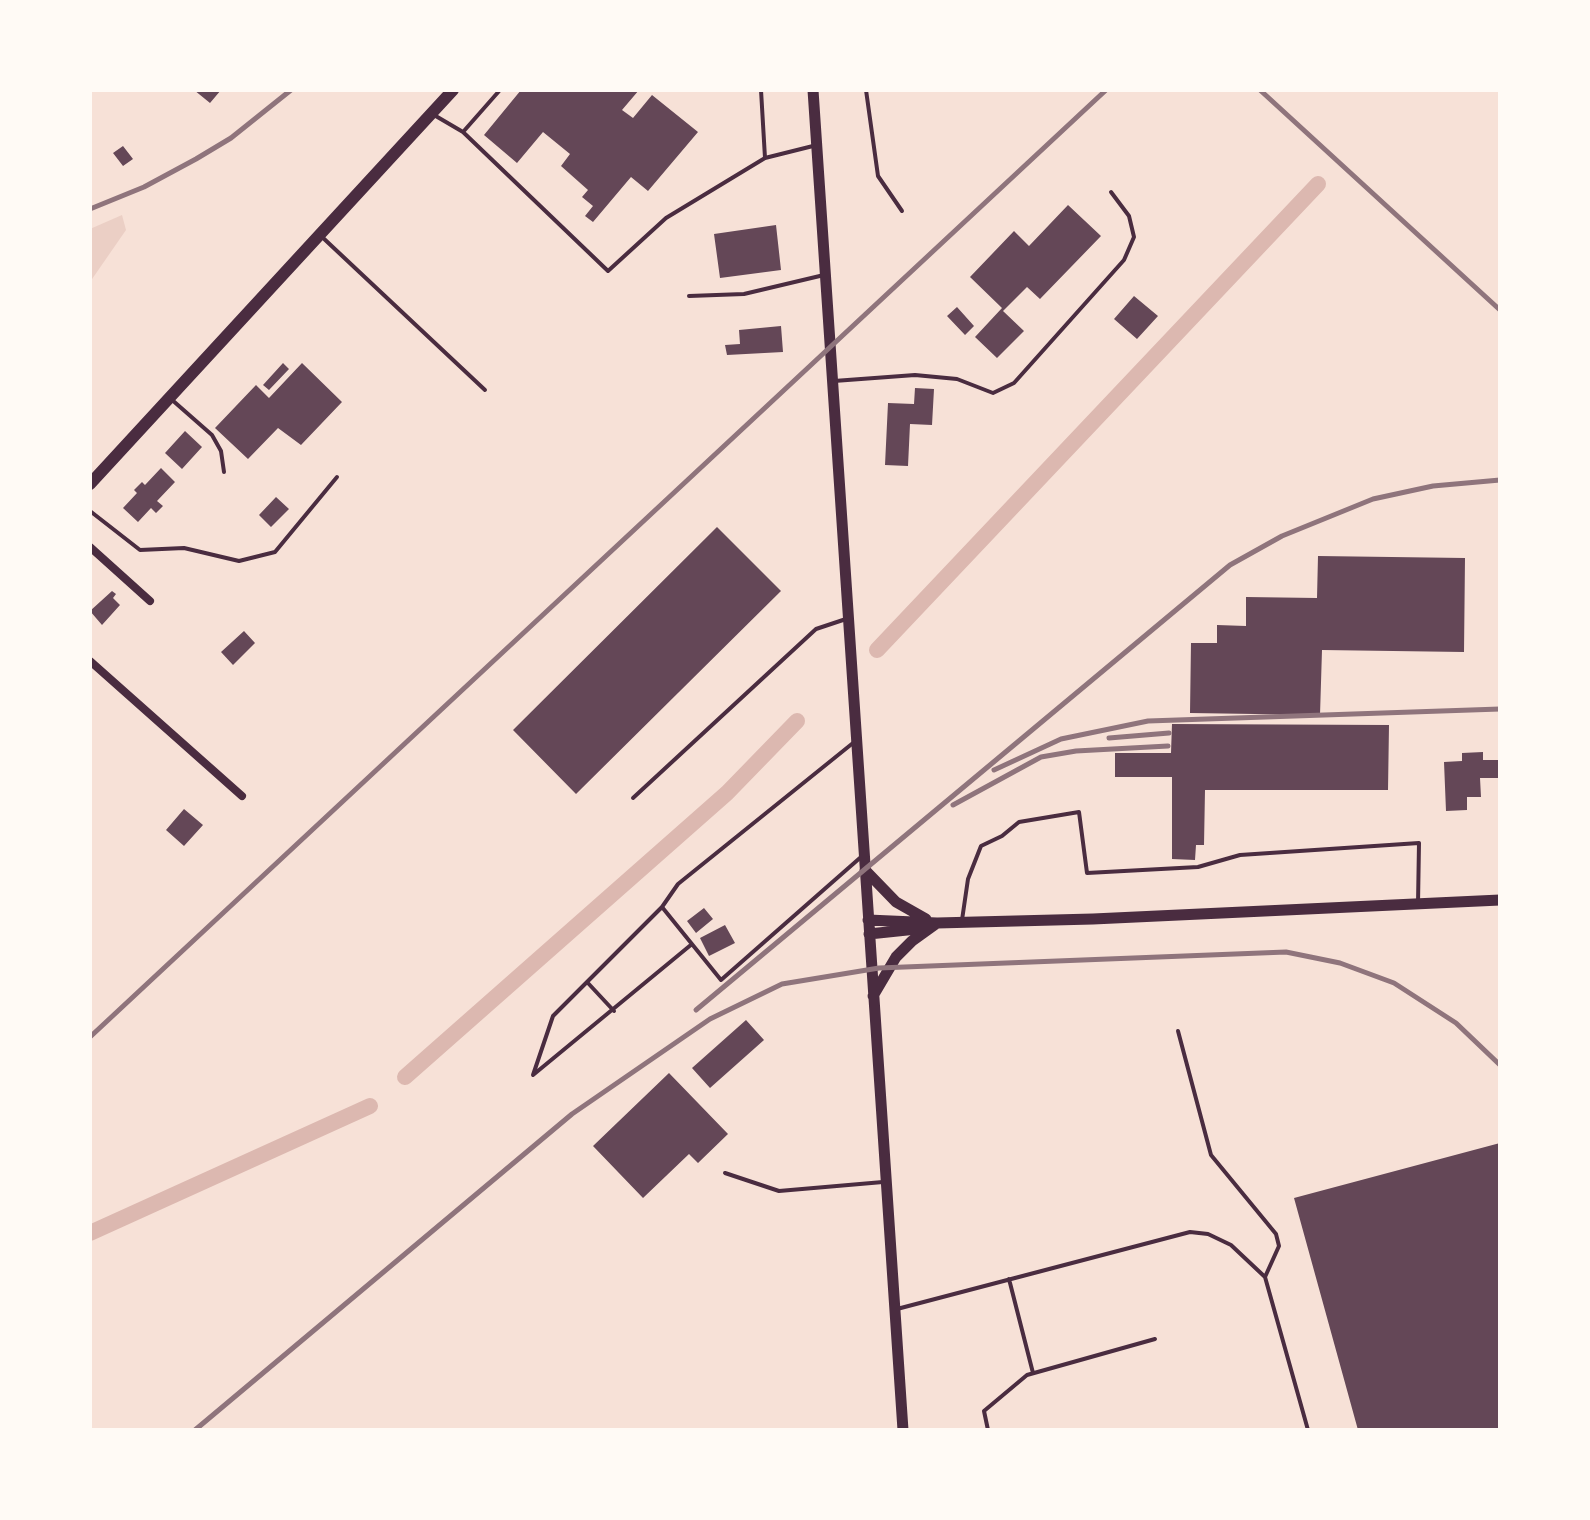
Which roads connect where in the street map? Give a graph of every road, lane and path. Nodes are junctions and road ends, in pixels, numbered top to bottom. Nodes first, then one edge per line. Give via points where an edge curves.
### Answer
1 (453, 90) edge
2 (500, 90) edge
3 (761, 90) edge
4 (813, 90) edge
5 (866, 90) edge
6 (432, 114) junction
7 (463, 132) junction
8 (817, 145) junction
9 (765, 158) junction
10 (1111, 192) dead end
11 (902, 211) dead end
12 (320, 235) junction
13 (826, 274) junction
14 (689, 296) dead end
15 (832, 381) junction
16 (485, 390) dead end
17 (170, 397) junction
18 (224, 472) dead end
19 (337, 477) dead end
20 (90, 484) edge
21 (90, 511) edge
22 (90, 547) edge
23 (150, 601) dead end
24 (848, 618) junction
25 (90, 661) edge
26 (855, 741) junction
27 (242, 796) dead end
28 (633, 798) dead end
29 (862, 856) junction
30 (864, 870) junction
31 (1500, 900) edge
32 (1418, 904) junction
33 (662, 907) junction
34 (868, 920) junction
35 (937, 923) junction
36 (961, 923) junction
37 (869, 934) junction
38 (692, 944) junction
39 (587, 982) junction
40 (873, 997) junction
41 (614, 1011) junction
42 (1178, 1031) dead end
43 (725, 1173) dead end
44 (886, 1182) junction
45 (1265, 1277) junction
46 (1009, 1279) junction
47 (895, 1309) junction
48 (1155, 1339) dead end
49 (1033, 1373) junction
50 (903, 1430) edge
51 (988, 1430) edge
52 (1308, 1430) edge

1 - 6 main road
2 - 7 lane
3 - 9 lane
4 - 8 street
5 - 11 lane via 878,176
6 - 7 lane
6 - 12 main road
7 - 9 lane via 608,271 666,218
8 - 9 lane
8 - 13 street
10 - 15 lane via 1129,216 1134,237 1124,260 1014,383 993,393 957,379 915,375
12 - 16 lane
12 - 17 main road
13 - 14 lane via 744,294
13 - 15 street
15 - 24 street
17 - 18 lane via 212,435
17 - 20 main road
19 - 21 lane via 275,552 239,561 184,548 140,550
22 - 23 street
24 - 26 street
24 - 28 lane via 816,629
25 - 27 street
26 - 29 street
26 - 33 lane via 678,884
29 - 30 street
29 - 38 lane via 721,980
30 - 34 street
30 - 35 street via 896,902
31 - 32 street
32 - 36 street
32 - 36 lane via 1419,843 1240,855 1198,867 1087,873 1079,812 1019,822 981,846 968,879
33 - 38 lane
33 - 39 lane
34 - 35 street
34 - 37 street
35 - 36 street
35 - 37 street via 918,931
35 - 40 street via 896,957
37 - 40 street
38 - 41 lane
39 - 41 lane
39 - 41 lane via 553,1016 533,1075
40 - 44 street
42 - 45 lane via 1211,1155 1276,1234 1279,1246
43 - 44 lane via 779,1191
44 - 47 street
45 - 46 lane via 1231,1245 1190,1232
45 - 52 lane
46 - 47 lane
46 - 49 lane
47 - 50 street
48 - 49 lane
49 - 51 lane via 984,1411

